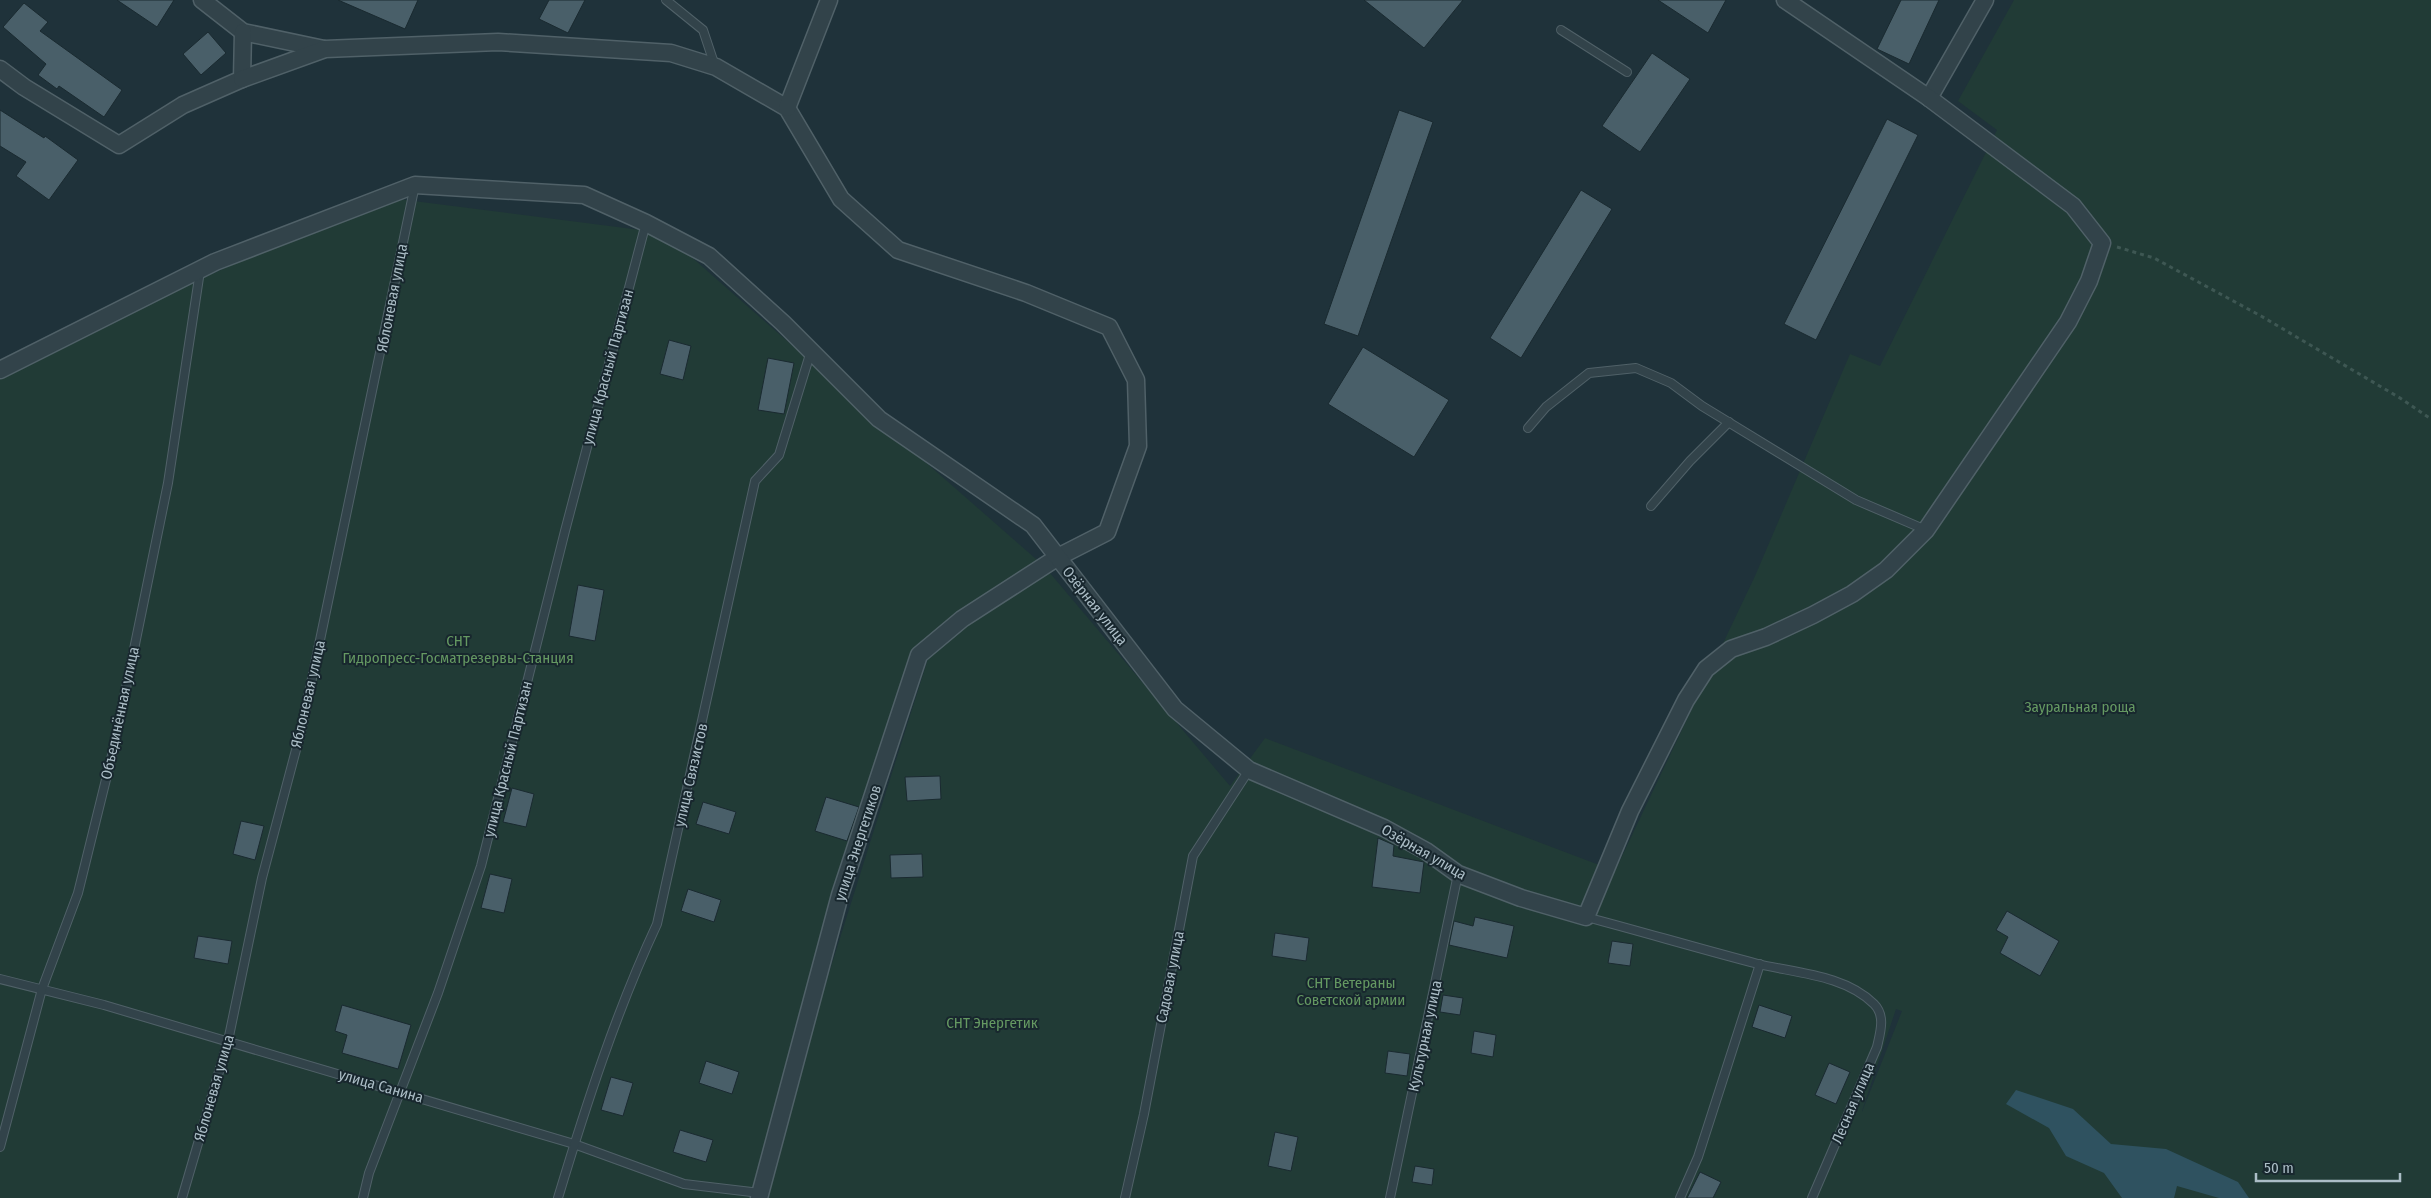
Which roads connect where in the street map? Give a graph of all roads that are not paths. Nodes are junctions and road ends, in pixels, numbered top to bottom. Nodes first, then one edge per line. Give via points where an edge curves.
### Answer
1 (202, 0) edge
2 (666, 0) edge
3 (829, 0) edge
4 (1785, 0) edge
5 (1985, 0) edge
6 (1562, 30) dead end
7 (243, 32) junction
8 (325, 50) junction
9 (716, 67) junction
10 (0, 69) edge
11 (1627, 72) dead end
12 (242, 79) junction
13 (1929, 98) junction
14 (787, 108) junction
15 (415, 185) junction
16 (646, 223) junction
17 (201, 269) junction
18 (811, 351) junction
19 (0, 370) edge
20 (1729, 422) junction
21 (1528, 428) dead end
22 (1651, 506) dead end
23 (1926, 530) junction
24 (1058, 557) junction
25 (1249, 770) junction
26 (1458, 874) junction
27 (1586, 916) junction
28 (1760, 964) junction
29 (0, 979) edge
30 (42, 990) junction
31 (1876, 1006) joint
32 (228, 1041) junction
33 (399, 1091) junction
34 (574, 1144) junction
35 (0, 1147) edge
36 (759, 1196) edge
37 (182, 1198) edge
38 (363, 1198) edge
39 (558, 1198) edge
40 (1125, 1198) edge
41 (1390, 1198) edge
42 (1680, 1198) edge
43 (1812, 1198) edge

1 - 7 street
2 - 9 lane via 703,30
3 - 14 street
4 - 13 street
5 - 13 street
6 - 11 lane
7 - 8 street
7 - 12 street
8 - 9 street via 498,42 671,52
8 - 12 street
9 - 14 street
10 - 12 street via 24,88 119,145 184,105
13 - 23 street via 2073,206 2102,243 2090,281 2068,322
14 - 24 street, улица Энергетиков via 841,199 898,250 1026,293 1109,327 1136,380 1138,446 1107,532
15 - 16 street, Озёрная улица via 584,196
15 - 17 street
15 - 32 lane, Яблоневая улица via 301,730 262,878
16 - 18 street, Озёрная улица via 709,256
16 - 33 lane, улица Красный Партизан via 564,531 481,866 438,993
17 - 19 street
17 - 30 lane, Объединённая улица via 168,483 114,747 78,893
18 - 24 street, Озёрная улица via 879,419 1033,524
18 - 34 lane, улица Связистов via 780,455 755,481 657,924 633,977
20 - 21 lane via 1671,383 1636,368 1589,373 1546,407
20 - 22 lane
20 - 23 lane via 1856,500
23 - 27 street via 1886,570 1852,594 1766,637 1731,648 1706,669 1686,700 1630,811
24 - 25 street, Озёрная улица via 1175,709
24 - 36 street, улица Энергетиков via 962,619 918,655 840,895
25 - 26 street, Озёрная улица via 1384,828 1426,851
25 - 40 lane, Садовая улица via 1193,856
26 - 27 street, Озёрная улица via 1521,898
26 - 41 lane, Культурная улица
27 - 28 lane, Озёрная улица
28 - 31 lane, Озёрная улица via 1855,989
28 - 42 lane via 1698,1157
29 - 30 lane, улица Санина
30 - 32 lane, улица Санина
30 - 35 lane, Объединённая улица
31 - 43 lane, Лесная улица via 1882,1024 1876,1047
32 - 33 lane, улица Санина
32 - 37 lane, Яблоневая улица
33 - 34 lane, улица Санина
33 - 38 lane, улица Красный Партизан
34 - 36 lane, улица Санина via 684,1184
34 - 39 lane, улица Связистов

